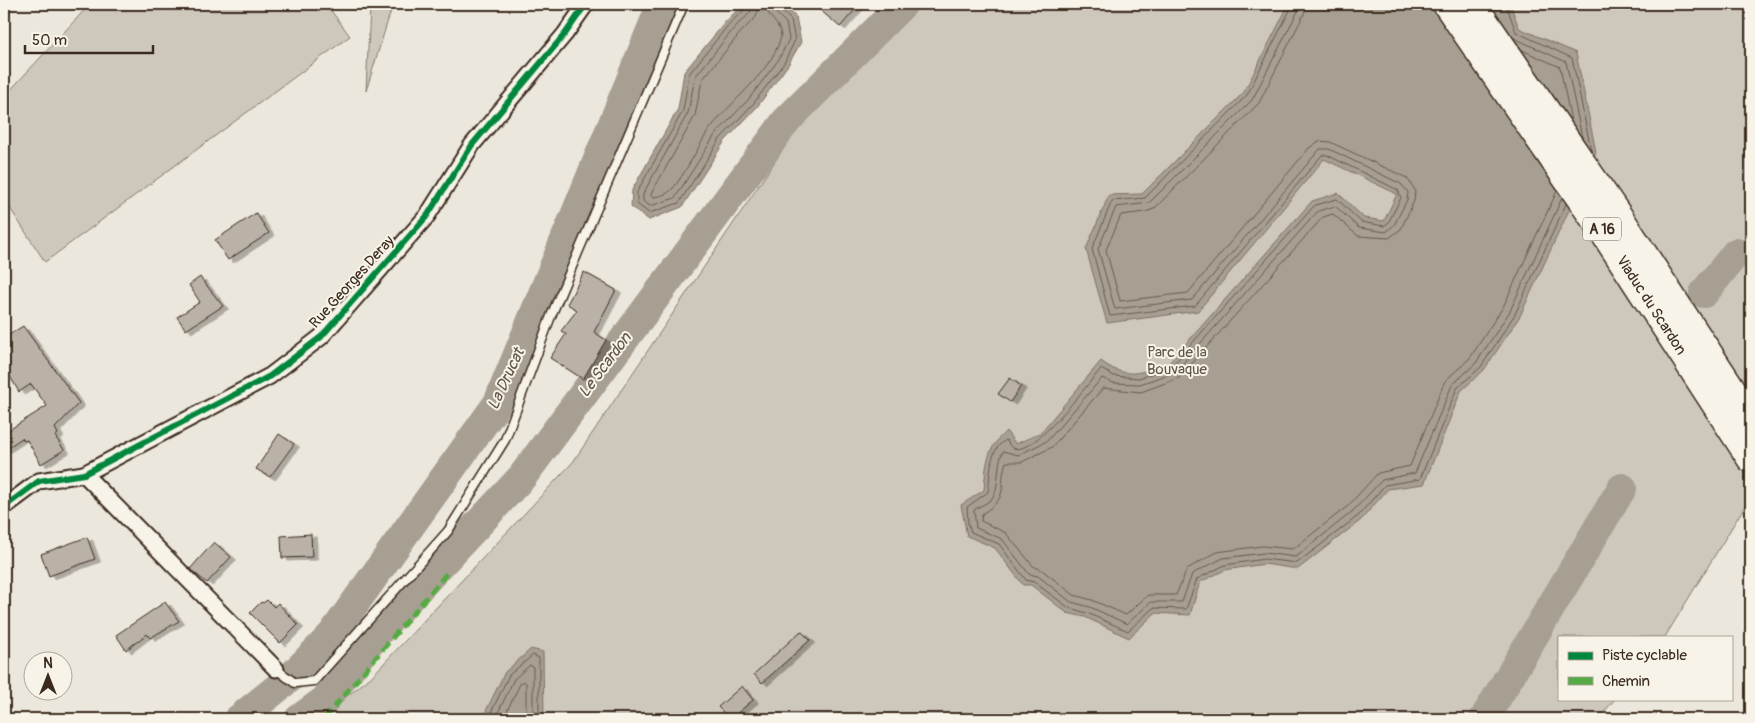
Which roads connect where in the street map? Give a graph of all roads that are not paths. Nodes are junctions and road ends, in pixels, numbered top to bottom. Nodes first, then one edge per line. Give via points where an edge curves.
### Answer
1 (586, 4) edge
2 (684, 4) edge
3 (1448, 4) edge
4 (1472, 4) edge
5 (1751, 419) edge
6 (1751, 458) edge
7 (84, 474) junction
8 (4, 507) edge
9 (276, 669) joint

1 - 7 street, Rue Georges Deray via 565,34 472,145 427,216 321,337 270,376
2 - 9 lane via 551,316 505,440 448,531 314,681 295,683
3 - 6 highway, Viaduc du Scardon / A 16 via 1606,235
4 - 5 highway, Viaduc du Scardon / A 16 via 1622,222
7 - 8 street, Rue Georges Deray via 39,481
7 - 9 street

